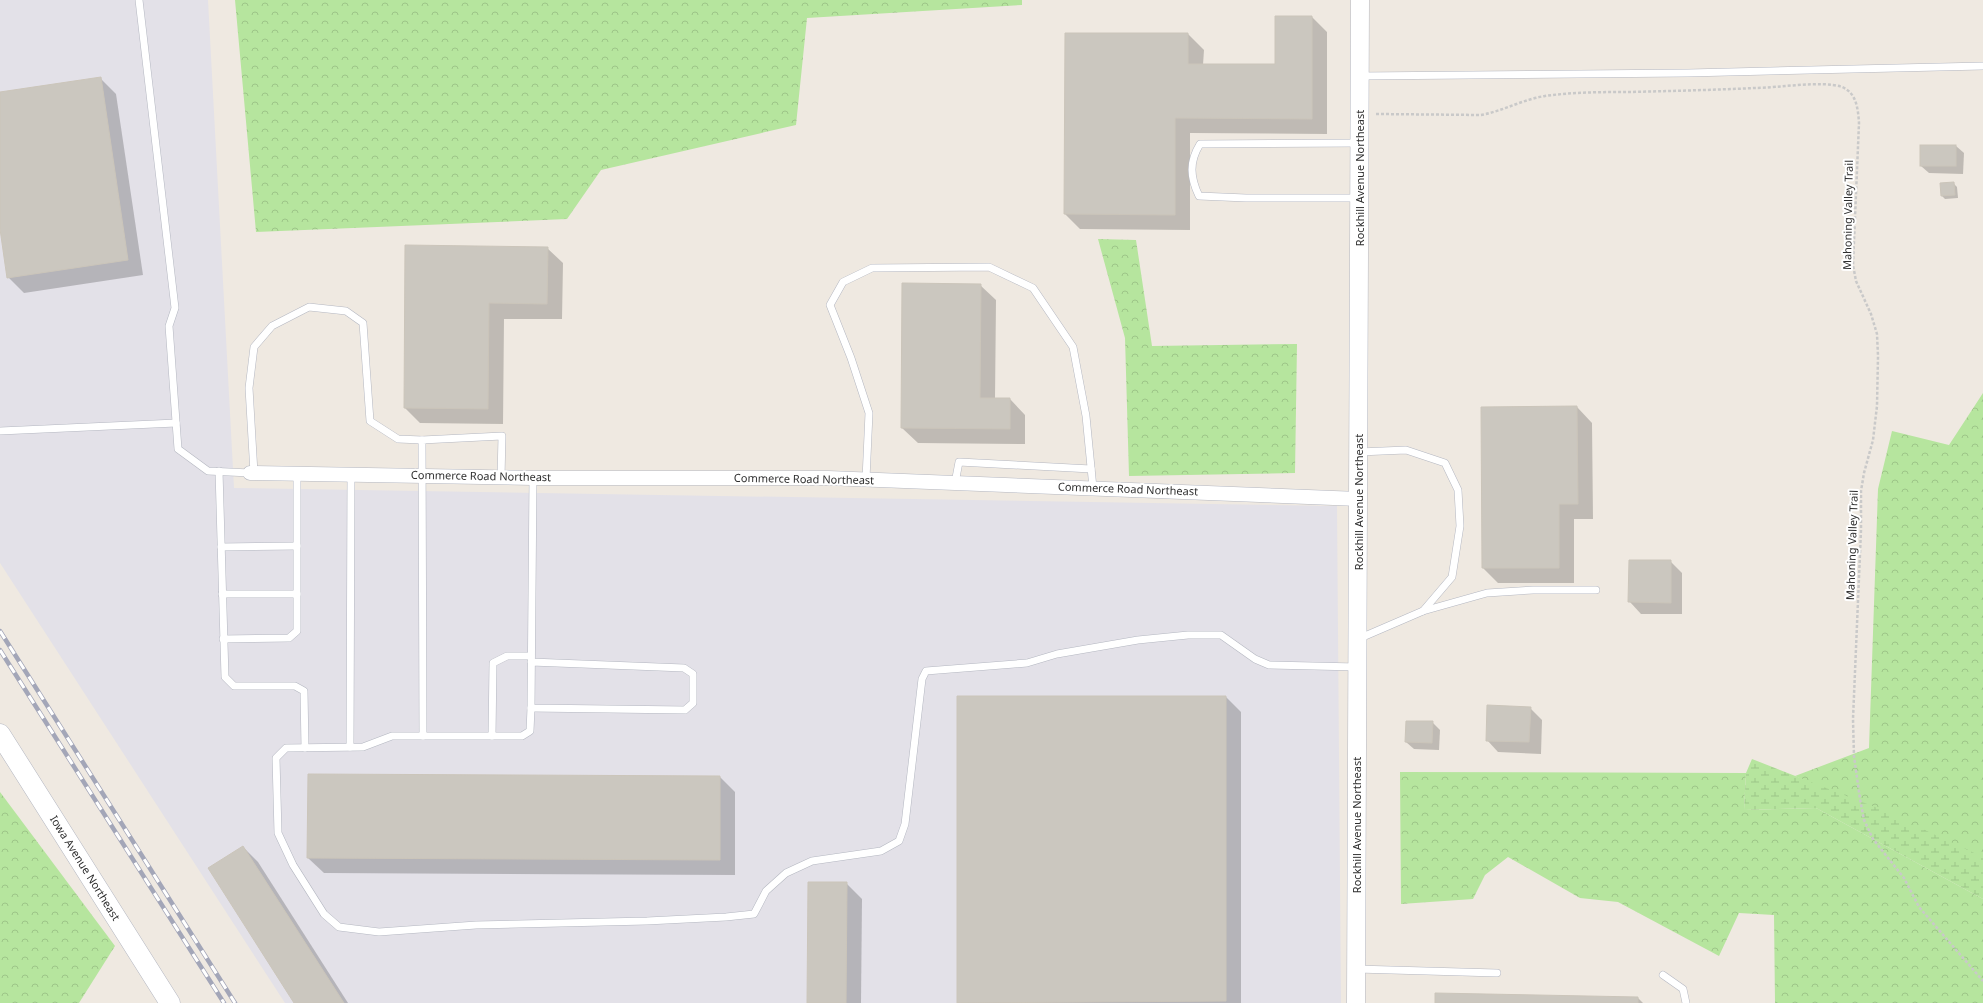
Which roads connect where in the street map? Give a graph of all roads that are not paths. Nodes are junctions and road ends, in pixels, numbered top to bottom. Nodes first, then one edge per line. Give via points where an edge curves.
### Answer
1 (139, 0) edge
2 (1360, 0) edge
3 (1983, 66) edge
4 (1360, 76) junction
5 (1360, 143) junction
6 (1360, 198) junction
7 (176, 423) junction
8 (0, 432) edge
9 (422, 440) junction
10 (1359, 452) junction
11 (1091, 469) junction
12 (219, 471) junction
13 (252, 473) junction
14 (297, 474) junction
15 (351, 474) junction
16 (423, 475) junction
17 (501, 477) junction
18 (533, 478) junction
19 (866, 479) junction
20 (956, 483) junction
21 (1093, 488) junction
22 (1359, 499) junction
23 (297, 546) junction
24 (221, 547) junction
25 (1596, 590) dead end
26 (222, 594) junction
27 (297, 594) junction
28 (1423, 611) junction
29 (223, 639) junction
30 (1358, 639) junction
31 (531, 659) junction
32 (1358, 667) junction
33 (531, 708) junction
34 (0, 734) edge
35 (423, 736) junction
36 (492, 736) junction
37 (350, 747) junction
38 (305, 748) junction
39 (1356, 969) junction
40 (1497, 973) dead end
41 (1663, 975) dead end
42 (170, 1003) edge
43 (1356, 1003) edge
44 (1686, 1003) edge

1 - 7 lane via 175,308 169,326
2 - 4 street, Rockhill Avenue Northeast
3 - 4 lane via 1688,73
4 - 5 street, Rockhill Avenue Northeast
5 - 6 street, Rockhill Avenue Northeast
5 - 6 lane via 1200,144 1192,156 1192,182 1199,196
6 - 10 street, Rockhill Avenue Northeast
7 - 8 lane
7 - 12 lane via 178,450 208,471
9 - 13 lane via 398,439 370,421 363,324 346,310 309,307 272,326 254,347 248,388
9 - 16 lane
9 - 17 lane via 502,436
10 - 22 street, Rockhill Avenue Northeast
10 - 28 lane via 1406,450 1445,463 1458,490 1460,526 1452,576
11 - 19 lane via 1086,416 1073,347 1033,288 989,267 872,268 843,282 830,305 851,358 868,413
11 - 20 lane via 959,462
11 - 21 lane
12 - 13 lane
12 - 24 lane
13 - 14 street, Commerce Road Northeast
14 - 15 street, Commerce Road Northeast
14 - 23 lane
15 - 16 street, Commerce Road Northeast
15 - 37 lane
16 - 17 street, Commerce Road Northeast
16 - 35 lane
17 - 18 street, Commerce Road Northeast
18 - 19 street, Commerce Road Northeast
18 - 31 lane
19 - 20 street, Commerce Road Northeast
20 - 21 street, Commerce Road Northeast
21 - 22 street, Commerce Road Northeast
22 - 30 street, Rockhill Avenue Northeast
23 - 24 lane
23 - 27 lane
24 - 26 lane
25 - 28 lane via 1487,593
26 - 27 lane
26 - 29 lane
27 - 29 lane via 297,631 289,638
28 - 30 lane
29 - 38 lane via 225,677 234,686 295,686 304,691
30 - 32 street, Rockhill Avenue Northeast
31 - 33 lane
31 - 33 lane via 684,668 693,674 693,703 685,710
31 - 36 lane via 507,656 493,663
32 - 38 lane via 1269,665 1255,659 1221,634 1188,634 1057,654 1027,663 926,671 922,679 905,824 899,842 881,851 812,861 781,877 766,891 754,914 726,917 476,925 379,932 339,927 324,914 293,865 278,833 276,758 286,748
32 - 39 street, Rockhill Avenue Northeast
33 - 36 lane via 530,731 522,736
34 - 42 main road, Iowa Avenue Northeast
35 - 36 lane
35 - 37 lane via 392,736 364,747
37 - 38 lane
39 - 40 lane
39 - 43 street, Rockhill Avenue Northeast
41 - 44 lane via 1682,989

